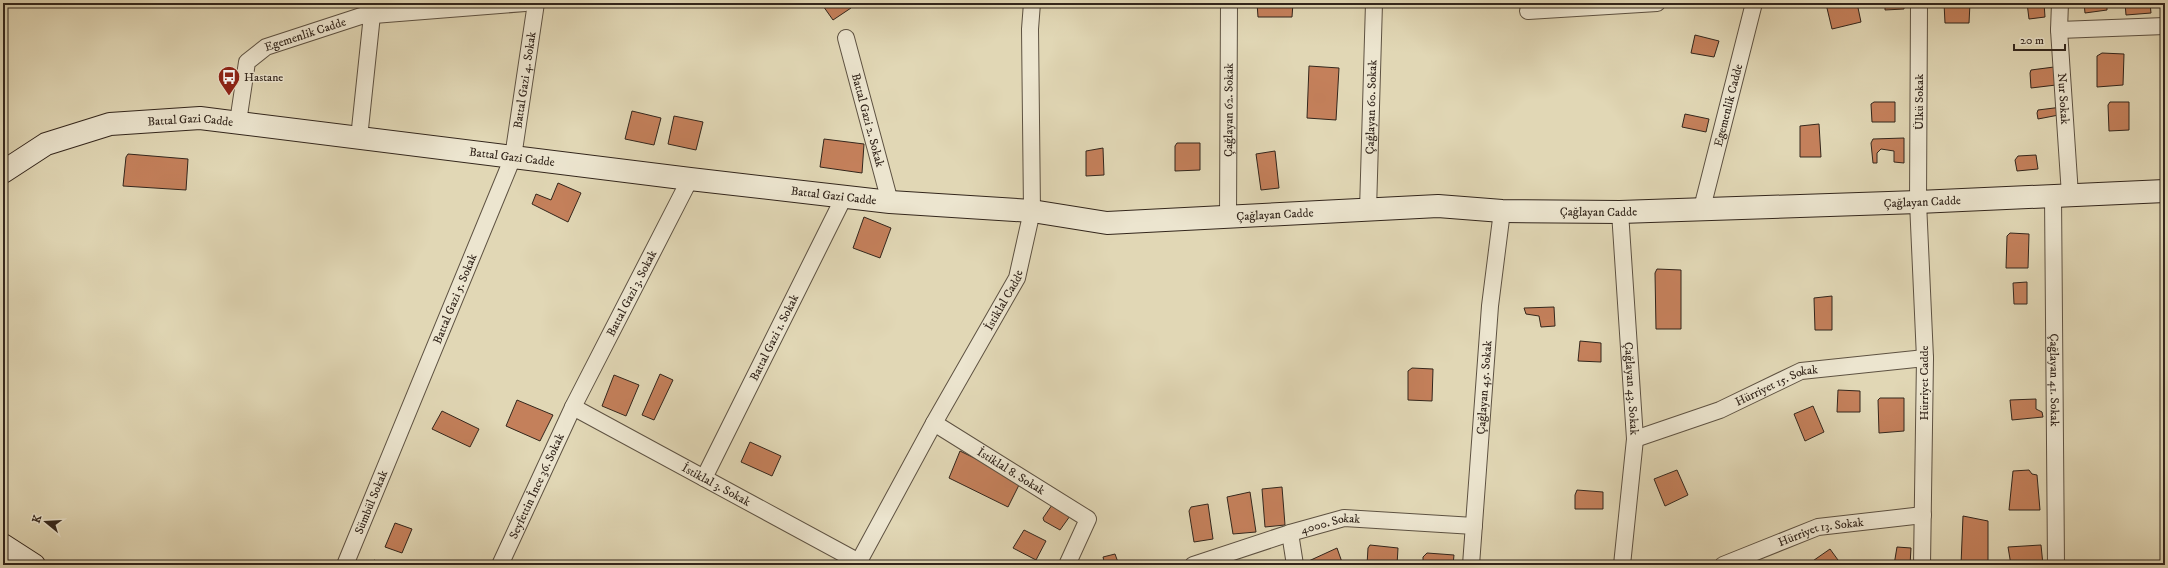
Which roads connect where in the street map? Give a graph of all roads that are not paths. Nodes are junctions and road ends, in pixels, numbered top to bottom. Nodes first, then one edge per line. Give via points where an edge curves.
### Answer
1 (525, 3) edge
2 (536, 3) edge
3 (1032, 3) edge
4 (1229, 3) edge
5 (1374, 3) edge
6 (1657, 3) edge
7 (1754, 3) edge
8 (1920, 3) edge
9 (2060, 3) edge
10 (1528, 11) dead end
11 (372, 15) junction
12 (2165, 26) edge
13 (2060, 30) junction
14 (846, 38) dead end
15 (238, 122) junction
16 (359, 138) junction
17 (513, 157) junction
18 (3, 172) edge
19 (690, 179) junction
20 (2165, 191) edge
21 (2062, 195) junction
22 (844, 197) junction
23 (890, 202) junction
24 (1918, 202) junction
25 (1702, 208) junction
26 (1368, 210) junction
27 (1032, 211) junction
28 (1502, 211) junction
29 (1620, 212) junction
30 (1228, 217) junction
31 (1924, 358) junction
32 (573, 407) junction
33 (934, 423) junction
34 (1635, 438) junction
35 (396, 440) joint
36 (704, 478) junction
37 (1923, 515) junction
38 (1474, 526) junction
39 (1290, 533) junction
40 (3, 545) edge
41 (858, 564) edge
42 (34, 565) edge
43 (345, 565) edge
44 (500, 565) edge
45 (1067, 565) edge
46 (1193, 565) edge
47 (1295, 565) edge
48 (1471, 565) edge
49 (1622, 565) edge
50 (1722, 565) edge
51 (1922, 565) edge
52 (2056, 565) edge

1 - 11 street, Egemenlik Cadde
2 - 17 street, Battal Gazi 4. Sokak
3 - 27 street, İstiklal Cadde
4 - 30 street, Çağlayan 62. Sokak
5 - 26 street, Çağlayan 60. Sokak
6 - 10 street
7 - 25 street, Egemenlik Cadde
8 - 24 street, Ülkü Sokak
9 - 13 street, Nur Sokak
11 - 15 street, Egemenlik Cadde via 361,16 266,46 248,62
11 - 16 street
12 - 13 street
13 - 21 street, Nur Sokak
14 - 23 street, Battal Gazi 2. Sokak
15 - 16 street, Battal Gazi Cadde
15 - 18 street, Battal Gazi Cadde via 200,118 110,124 46,144
16 - 17 street, Battal Gazi Cadde
17 - 19 street, Battal Gazi Cadde
17 - 35 street, Battal Gazi 5. Sokak
19 - 22 street, Battal Gazi Cadde
19 - 32 street, Battal Gazi 3. Sokak
20 - 21 street, Çağlayan Cadde
21 - 24 street, Çağlayan Cadde
21 - 52 street, Çağlayan 41. Sokak
22 - 23 street, Battal Gazi Cadde
22 - 36 street, Battal Gazi 1. Sokak
23 - 27 street, Battal Gazi Cadde
24 - 25 street, Çağlayan Cadde
24 - 31 street, Hürriyet Cadde
25 - 29 street, Çağlayan Cadde
26 - 28 street, Çağlayan Cadde via 1438,206
26 - 30 street, Çağlayan Cadde
27 - 30 street, Çağlayan Cadde via 1107,223
27 - 33 street, İstiklal Cadde via 1017,278
28 - 29 street, Çağlayan Cadde
28 - 38 street, Çağlayan 45. Sokak via 1490,306
29 - 34 street, Çağlayan 43. Sokak
31 - 34 street, Hürriyet 15. Sokak via 1801,371 1720,410
31 - 37 street, Hürriyet Cadde
32 - 36 street, İstiklal 3. Sokak
32 - 44 street, Seyfettin İnce 36. Sokak
33 - 41 street, İstiklal Cadde
33 - 45 street, İstiklal 8. Sokak via 1088,519
34 - 49 street, Çağlayan 43. Sokak
35 - 43 street, Sümbül Sokak
36 - 41 street, İstiklal 3. Sokak
37 - 50 street, Hürriyet 13. Sokak via 1818,527
37 - 51 street, Hürriyet Cadde
38 - 39 street, 4000. Sokak via 1344,518
38 - 48 street, Çağlayan 45. Sokak
39 - 46 street, 4000. Sokak
39 - 47 street
40 - 42 street

